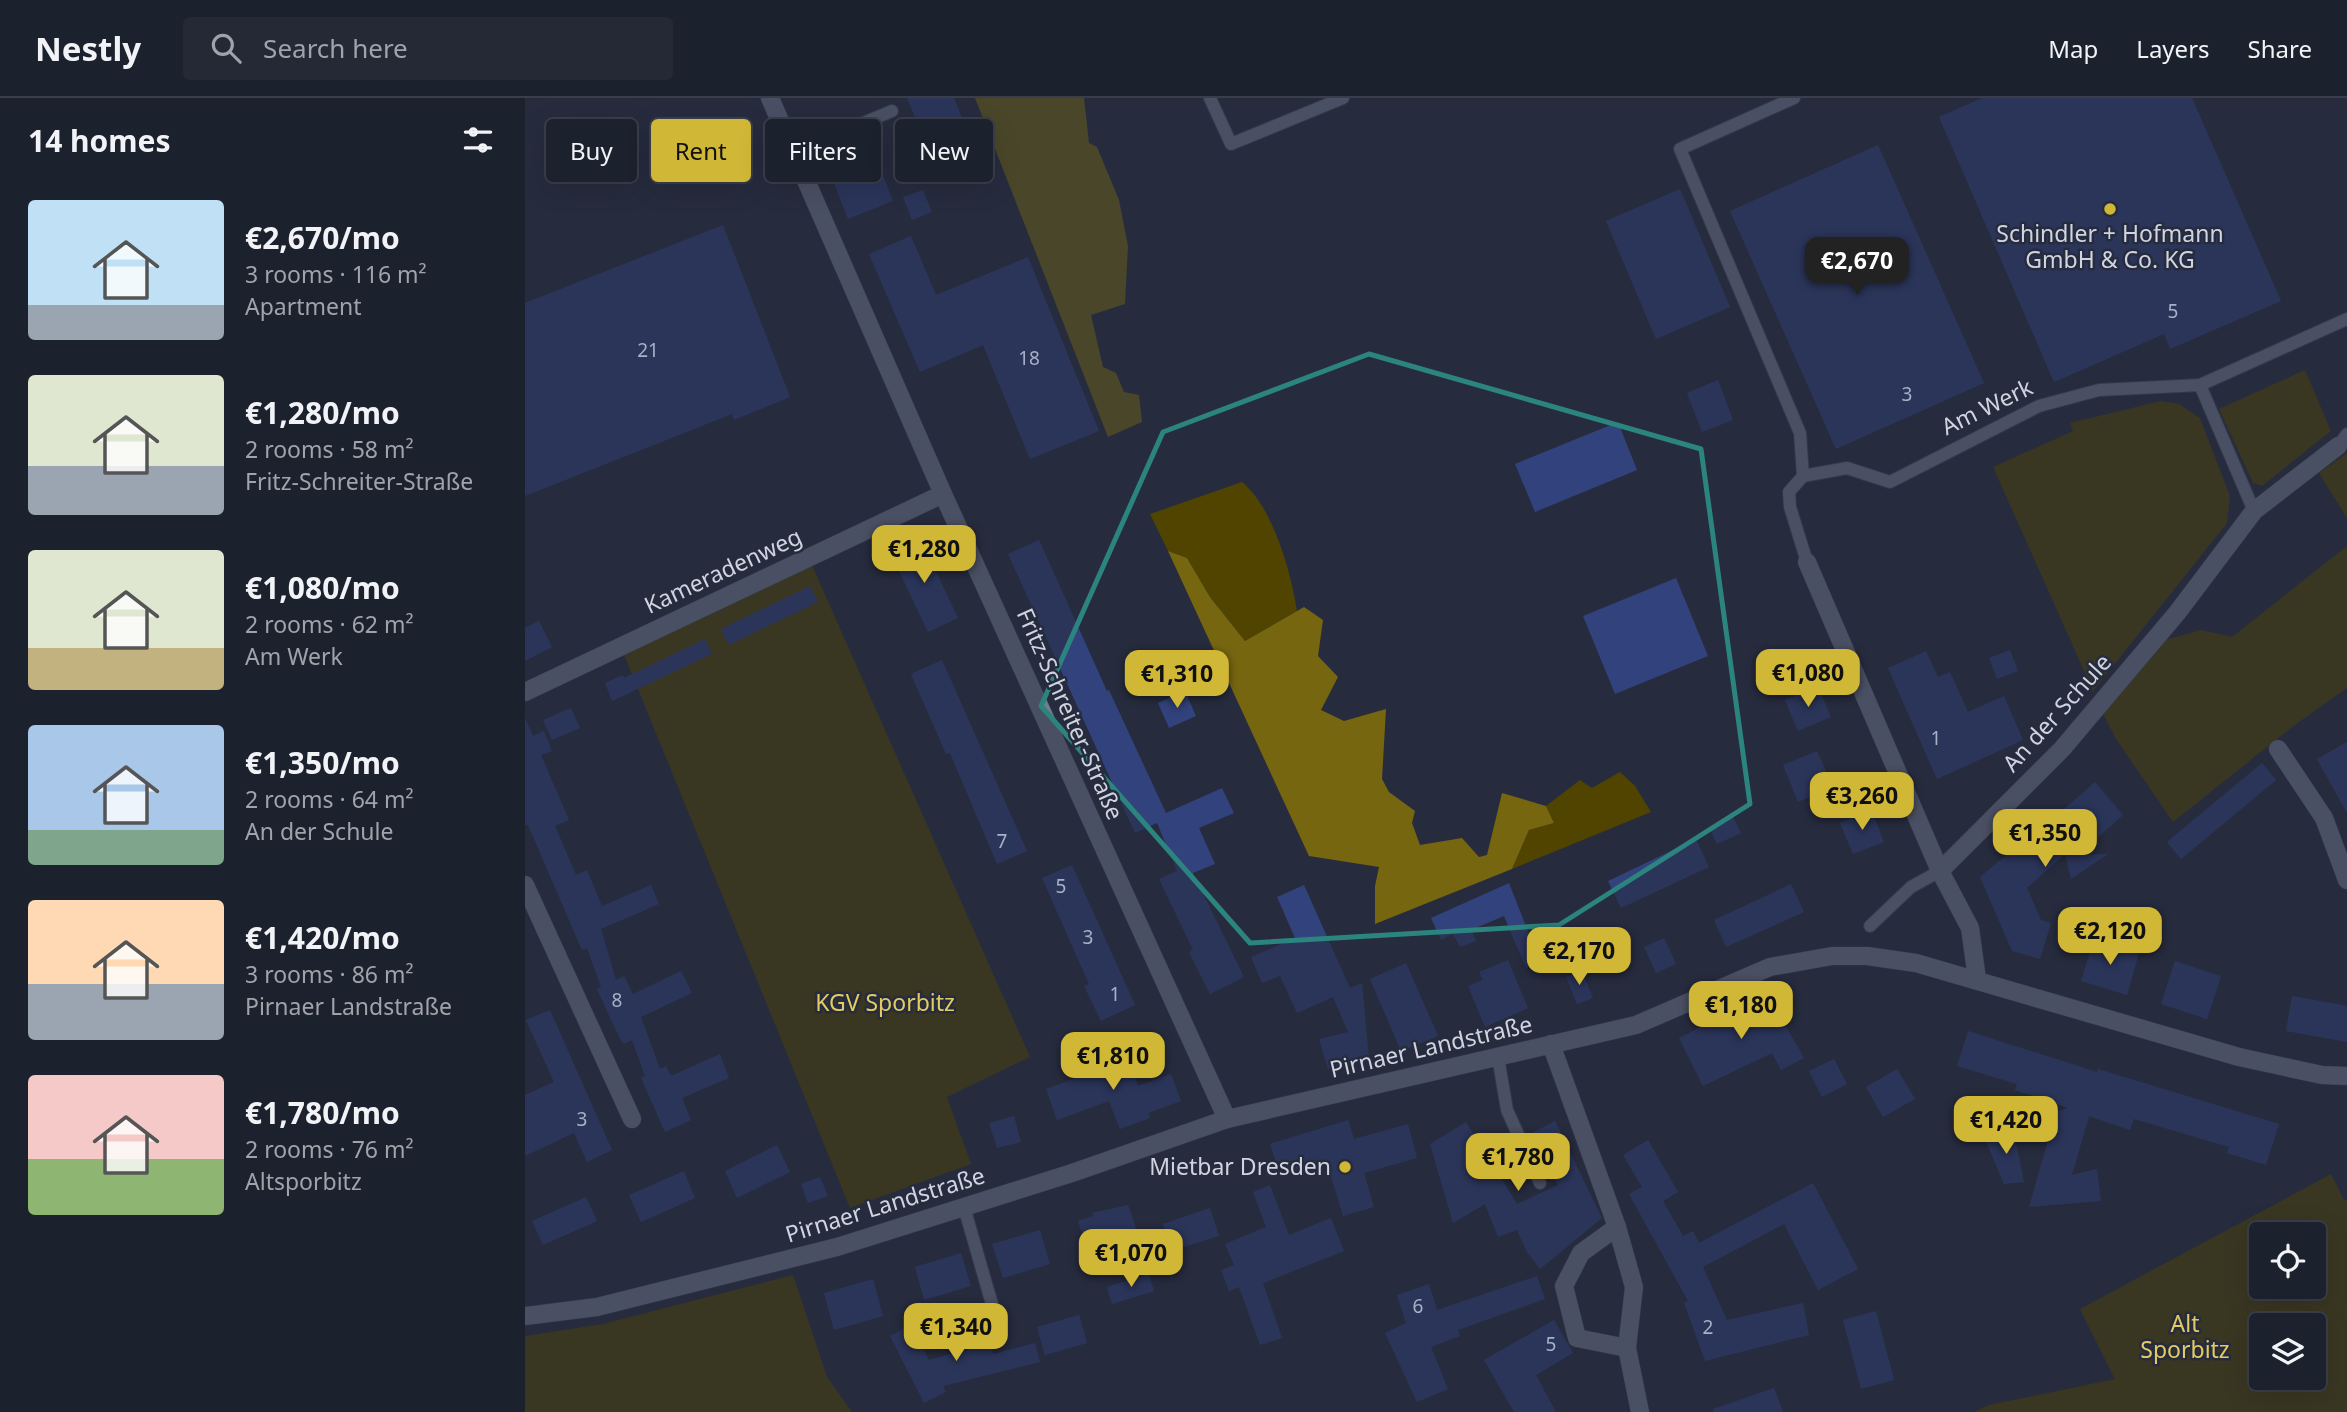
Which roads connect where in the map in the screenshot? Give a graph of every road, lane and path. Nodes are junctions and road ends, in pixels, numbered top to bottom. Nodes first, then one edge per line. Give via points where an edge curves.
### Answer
1 (770, 98) edge
2 (1210, 98) edge
3 (1343, 98) edge
4 (1794, 98) edge
5 (892, 111) dead end
6 (779, 119) edge
7 (873, 119) edge
8 (806, 182) edge
9 (2347, 319) edge
10 (2200, 384) junction
11 (2342, 440) edge
12 (1803, 476) junction
13 (943, 494) junction
14 (2254, 511) junction
15 (1807, 562) joint
16 (525, 692) edge
17 (2278, 749) dead end
18 (1940, 871) junction
19 (2347, 880) edge
20 (525, 885) edge
21 (1870, 926) dead end
22 (1977, 979) junction
23 (1551, 1044) junction
24 (1498, 1057) junction
25 (2347, 1076) edge
26 (632, 1119) dead end
27 (1227, 1119) junction
28 (1540, 1183) dead end
29 (964, 1207) junction
30 (1617, 1227) junction
31 (525, 1316) edge
32 (1000, 1332) dead end
33 (1627, 1349) junction
34 (1640, 1412) edge

1 - 6 street, Fritz-Schreiter-Straße
2 - 3 lane via 1231,144
4 - 12 lane via 1681,149 1800,432
5 - 7 lane
8 - 13 street, Fritz-Schreiter-Straße
9 - 10 lane, Am Werk
10 - 12 lane, Am Werk via 2099,390 2039,406 1890,482 1847,468
10 - 14 lane
11 - 14 street
12 - 15 lane via 1789,492
13 - 16 street, Kameradenweg
13 - 27 street, Fritz-Schreiter-Straße
14 - 18 street, An der Schule via 2177,613 2061,749
15 - 18 street
17 - 19 street via 2324,818
18 - 21 lane via 1911,887
18 - 22 street via 1970,928
20 - 26 street
22 - 23 street, Pirnaer Landstraße via 1867,956 1832,956 1770,967 1636,1025
22 - 25 street, Pirnaer Landstraße via 2239,1057
23 - 24 street, Pirnaer Landstraße
23 - 30 street
24 - 27 street, Pirnaer Landstraße
24 - 28 lane via 1507,1110
27 - 29 street, Pirnaer Landstraße
29 - 31 street, Pirnaer Landstraße via 837,1247 597,1307
29 - 32 lane
30 - 33 street via 1635,1287
30 - 33 street via 1581,1253 1565,1286 1577,1338
33 - 34 street

